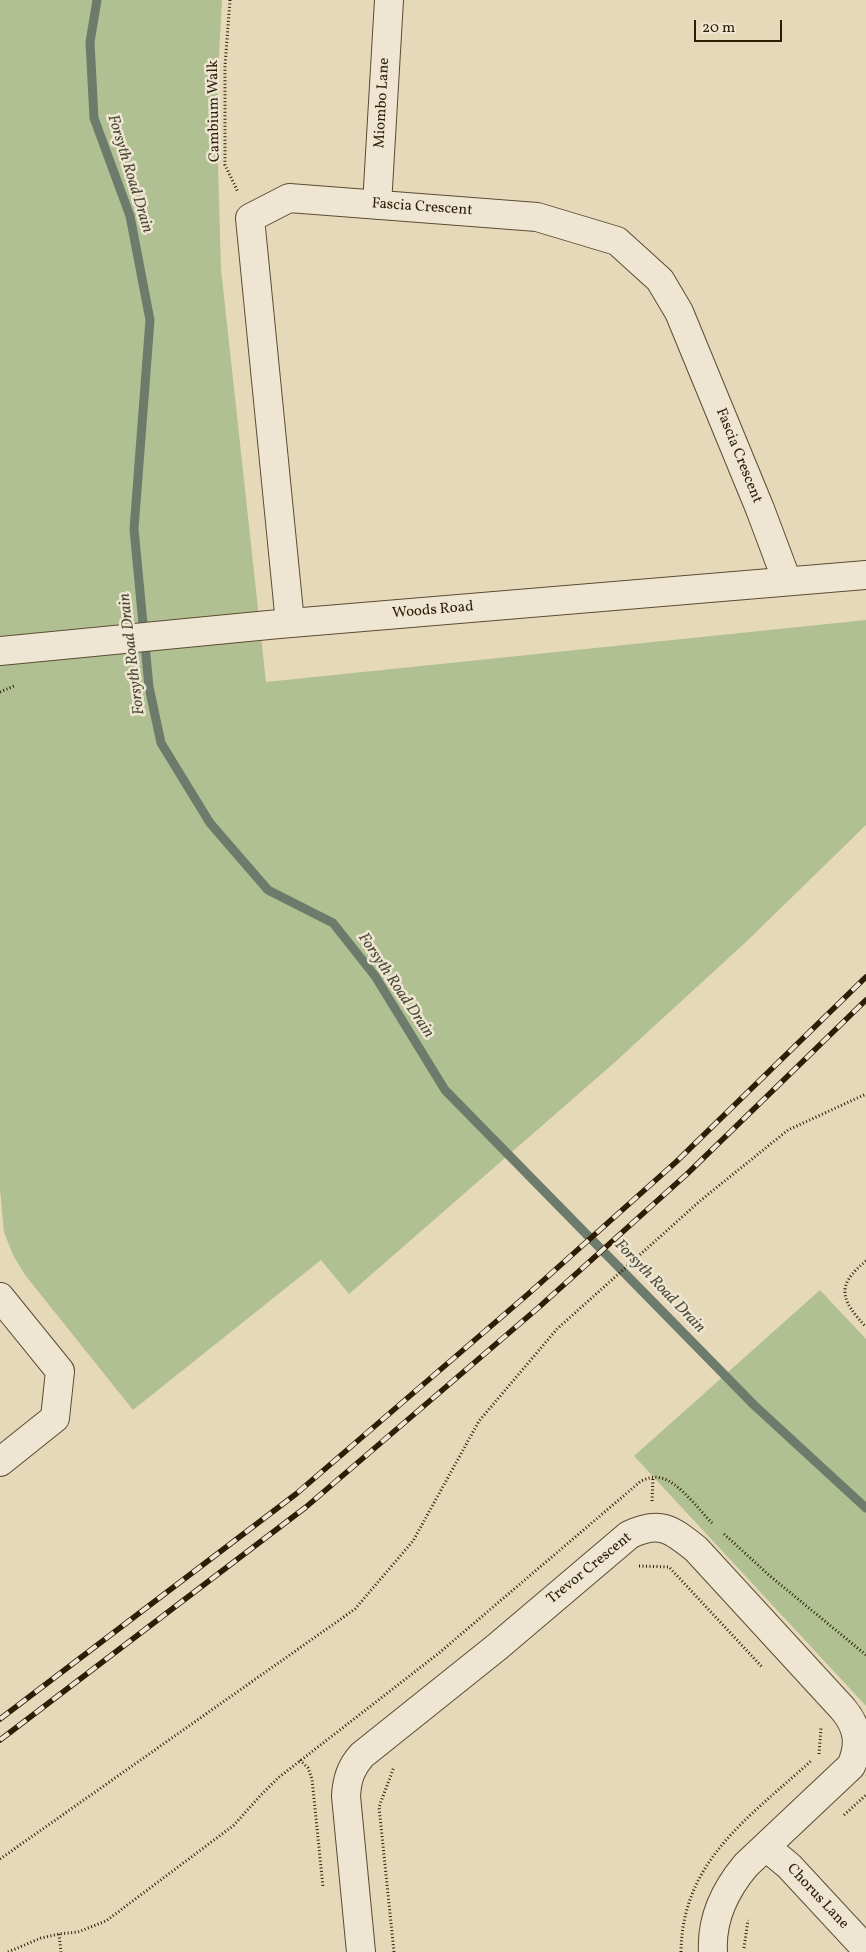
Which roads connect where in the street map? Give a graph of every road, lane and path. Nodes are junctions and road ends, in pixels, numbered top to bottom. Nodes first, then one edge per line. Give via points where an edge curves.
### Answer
1 (230, 0) edge
2 (389, 0) edge
3 (377, 205) junction
4 (250, 218) junction
5 (866, 575) edge
6 (787, 581) junction
7 (285, 623) junction
8 (0, 650) edge
9 (14, 686) dead end
10 (0, 692) edge
11 (866, 1094) edge
12 (866, 1261) edge
13 (0, 1297) edge
14 (866, 1326) edge
15 (0, 1462) edge
16 (633, 1566) dead end
17 (768, 1673) dead end
18 (814, 1722) dead end
19 (820, 1729) dead end
20 (300, 1760) dead end
21 (397, 1761) dead end
22 (766, 1847) junction
23 (0, 1859) edge
24 (324, 1894) dead end
25 (59, 1934) dead end
26 (866, 1949) edge
27 (60, 1952) edge
28 (361, 1952) edge
29 (394, 1952) edge
30 (713, 1952) edge

1 - 4 path, Cambium Walk via 225,66 225,165
2 - 3 street, Miombo Lane
3 - 4 street, Fascia Crescent via 289,198
3 - 6 street, Fascia Crescent via 537,217 617,241 660,280 679,312
4 - 7 street
5 - 6 street, Woods Road
6 - 7 street, Woods Road
7 - 8 street, Woods Road
9 - 10 path
11 - 23 path via 788,1130 701,1200 557,1329 479,1421 413,1541 355,1609
12 - 14 path via 852,1272 845,1284 847,1303
13 - 15 street via 60,1371 55,1418
16 - 17 path via 669,1568
18 - 19 path
20 - 24 path via 312,1779
21 - 29 path via 378,1807
22 - 26 street, Chorus Lane via 789,1866
22 - 28 street, Trevor Crescent via 851,1766 858,1744 854,1724 843,1708 696,1549 670,1531 651,1526 629,1535 354,1764 346,1796
22 - 30 street, Trevor Crescent via 735,1878 719,1909 714,1926
25 - 27 path

